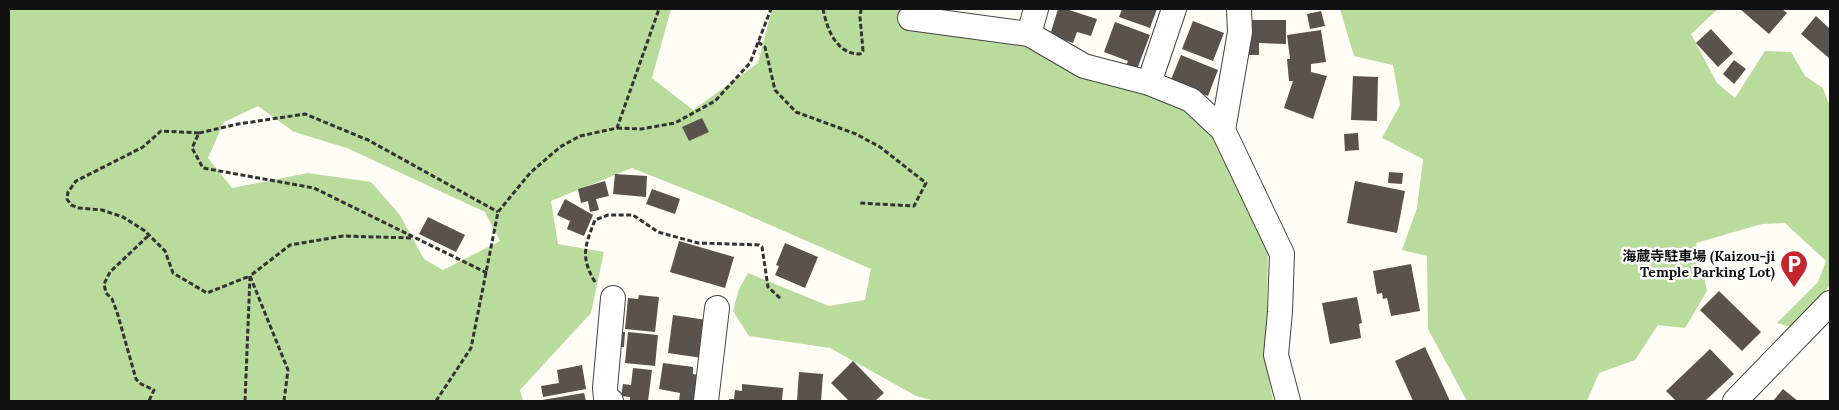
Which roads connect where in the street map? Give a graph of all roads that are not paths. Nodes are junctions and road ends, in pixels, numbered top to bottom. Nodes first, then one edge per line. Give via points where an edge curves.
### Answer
1 (1036, 9) edge
2 (1174, 9) edge
3 (1240, 9) edge
4 (910, 18) dead end
5 (1029, 34) junction
6 (1149, 83) junction
7 (1223, 130) junction
8 (613, 298) road end
9 (1830, 304) edge
10 (717, 308) dead end
11 (611, 401) edge
12 (706, 401) edge
13 (1288, 401) edge
14 (1735, 401) edge

1 - 5 street
2 - 6 street
3 - 7 street via 1240,32
4 - 5 street
5 - 6 street via 1084,66
6 - 7 street via 1191,100
7 - 13 street via 1282,254 1276,355
8 - 11 street via 605,388 606,398
9 - 14 street
10 - 12 street

